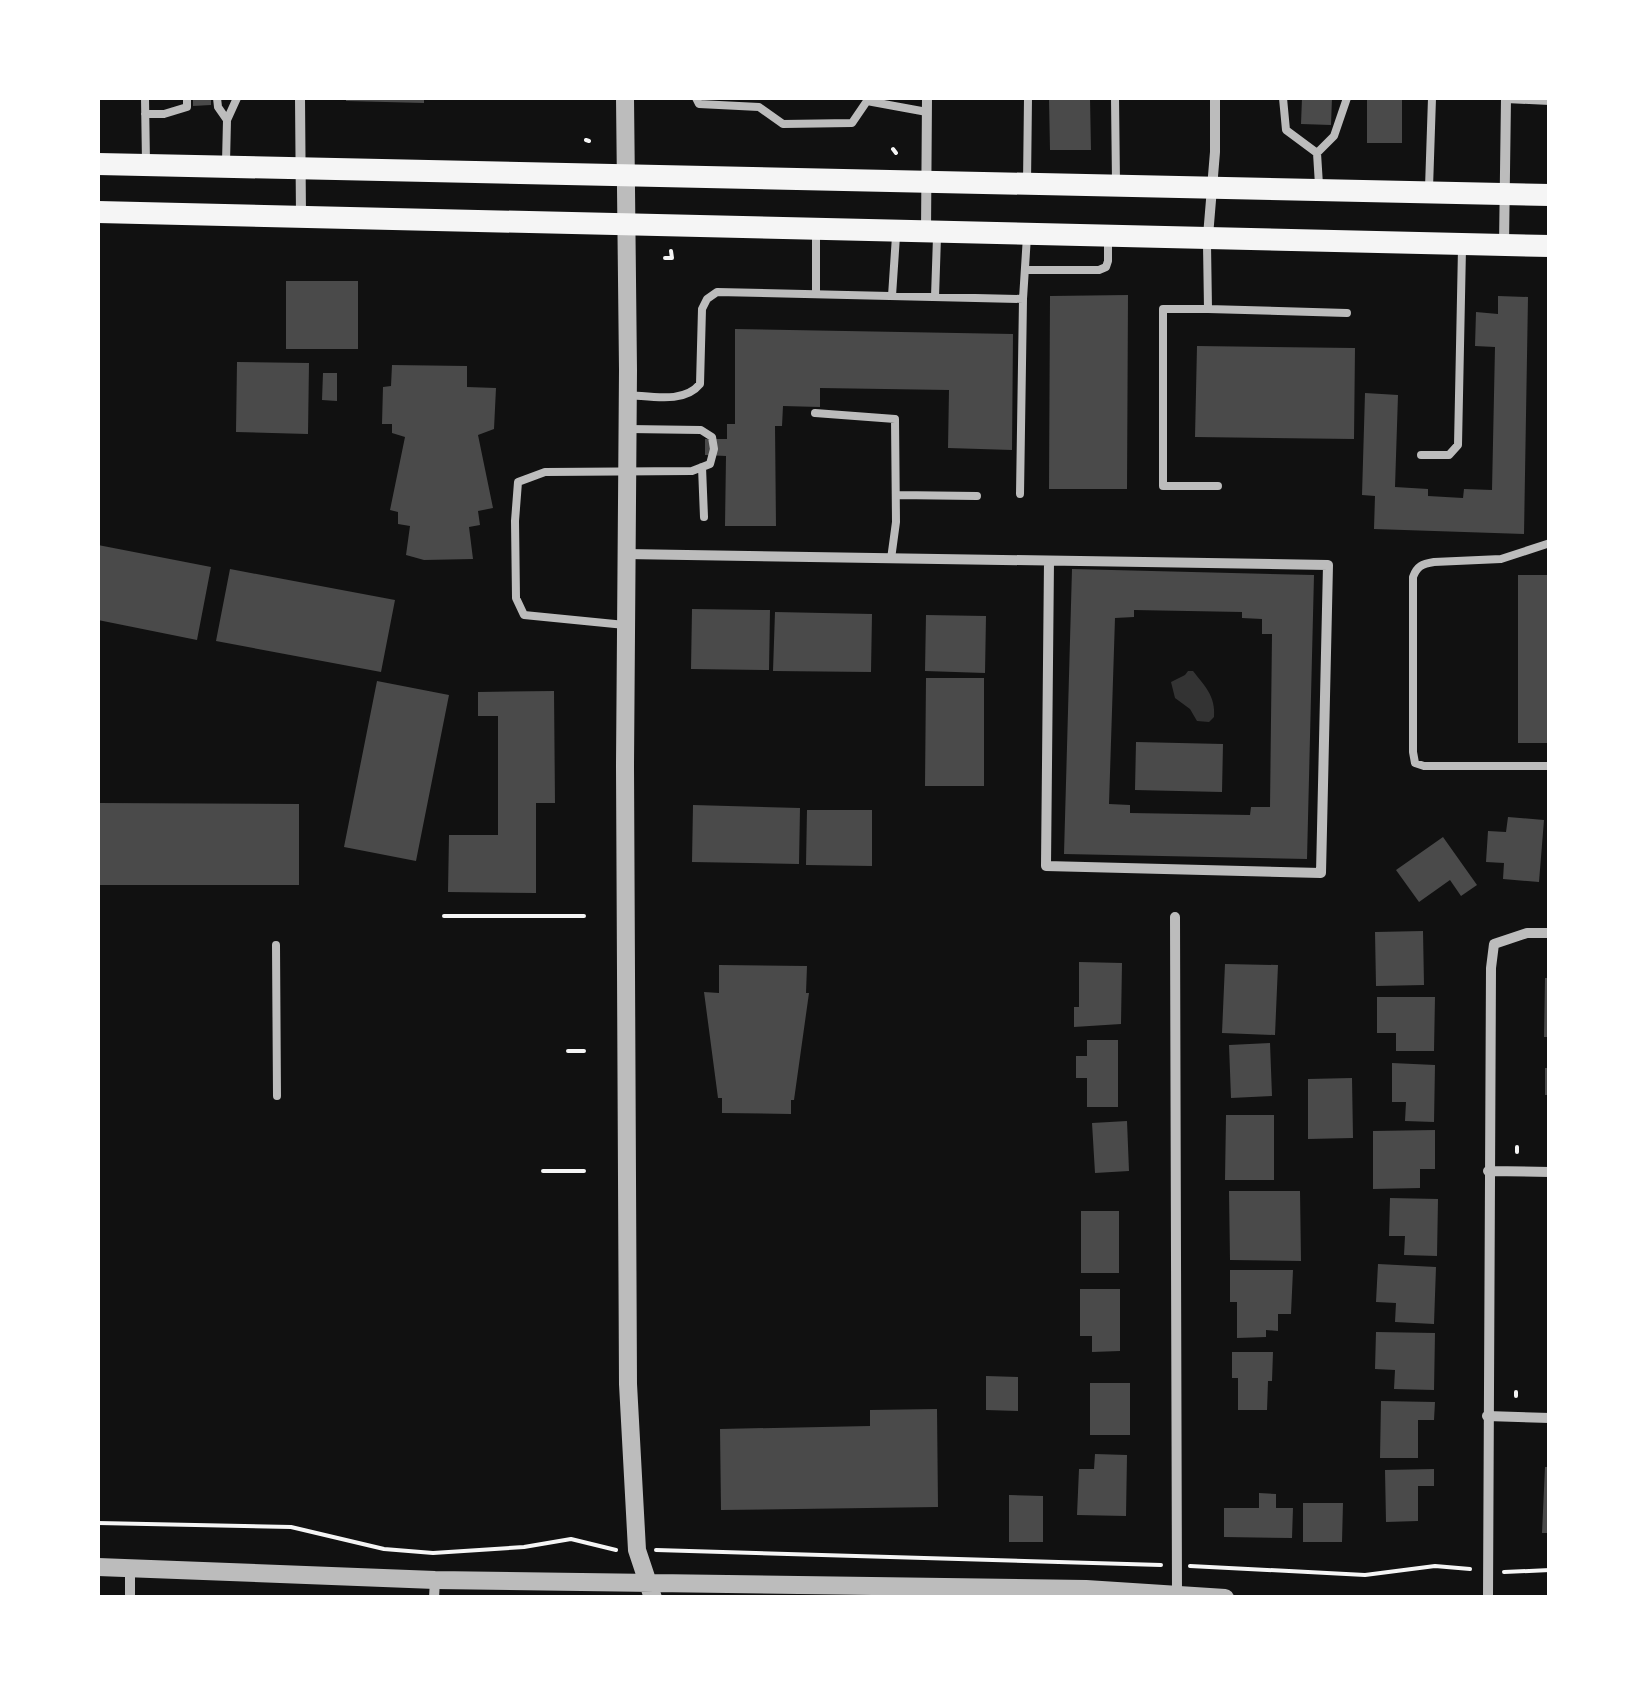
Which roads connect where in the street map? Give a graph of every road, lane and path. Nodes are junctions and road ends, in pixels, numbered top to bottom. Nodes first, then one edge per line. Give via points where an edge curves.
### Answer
1 (145, 98) edge
2 (187, 98) edge
3 (217, 98) edge
4 (237, 98) edge
5 (300, 98) edge
6 (625, 98) edge
7 (696, 98) edge
8 (927, 98) edge
9 (1028, 98) edge
10 (1115, 98) edge
11 (1214, 98) edge
12 (1283, 98) edge
13 (1347, 98) edge
14 (1432, 98) edge
15 (1506, 98) edge
16 (868, 99) edge
17 (1550, 100) edge
18 (759, 102) edge
19 (927, 112) junction
20 (145, 114) junction
21 (227, 120) junction
22 (1317, 153) junction
23 (98, 164) edge
24 (146, 164) junction
25 (226, 166) junction
26 (300, 168) junction
27 (625, 176) junction
28 (927, 182) junction
29 (1028, 184) junction
30 (1116, 185) junction
31 (1211, 189) junction
32 (1319, 190) junction
33 (1429, 192) junction
34 (1505, 194) junction
35 (1550, 195) edge
36 (98, 212) edge
37 (301, 217) junction
38 (626, 224) junction
39 (816, 229) junction
40 (896, 232) junction
41 (932, 232) junction
42 (1027, 235) junction
43 (1108, 236) junction
44 (1208, 239) junction
45 (1462, 244) junction
46 (1504, 245) junction
47 (1550, 246) edge
48 (671, 251) dead end
49 (665, 258) dead end
50 (1025, 270) junction
51 (816, 294) junction
52 (892, 296) junction
53 (935, 297) junction
54 (1024, 299) junction
55 (1208, 309) junction
56 (1347, 313) dead end
57 (627, 395) junction
58 (815, 414) dead end
59 (627, 429) junction
60 (1421, 455) dead end
61 (702, 467) junction
62 (626, 471) junction
63 (1218, 486) dead end
64 (1020, 494) dead end
65 (896, 495) junction
66 (976, 496) dead end
67 (704, 517) dead end
68 (1550, 543) edge
69 (626, 554) junction
70 (890, 560) junction
71 (1049, 561) junction
72 (625, 625) junction
73 (1550, 766) edge
74 (444, 916) dead end
75 (584, 916) dead end
76 (1175, 917) dead end
77 (1550, 933) edge
78 (276, 945) dead end
79 (568, 1051) dead end
80 (584, 1051) dead end
81 (276, 1096) dead end
82 (1488, 1170) junction
83 (543, 1171) dead end
84 (584, 1171) dead end
85 (1550, 1172) edge
86 (1487, 1416) junction
87 (1550, 1418) edge
88 (98, 1523) edge
89 (674, 1550) dead end
90 (610, 1559) dead end
91 (1159, 1564) dead end
92 (1195, 1566) dead end
93 (98, 1567) edge
94 (130, 1568) junction
95 (1471, 1570) dead end
96 (1550, 1570) edge
97 (1503, 1572) dead end
98 (435, 1589) edge
99 (651, 1591) edge
100 (1086, 1593) edge
101 (1178, 1595) edge
102 (130, 1598) edge
103 (1225, 1598) edge
104 (1488, 1598) edge

1 - 20 lane
2 - 20 lane via 187,107
3 - 21 lane
4 - 21 lane
5 - 26 street
6 - 27 street
7 - 18 lane via 700,104
8 - 19 street
9 - 29 lane
10 - 30 lane
11 - 31 street
12 - 22 lane via 1286,130
13 - 22 lane via 1334,136
14 - 33 lane
15 - 17 lane
15 - 34 street
16 - 18 lane via 852,123 783,124
16 - 19 lane
19 - 28 street
20 - 24 lane
21 - 25 lane
22 - 32 lane
23 - 24 main road
24 - 25 main road
25 - 26 main road
26 - 27 main road
26 - 37 street
27 - 28 main road
27 - 38 street
28 - 29 main road
28 - 41 street
29 - 30 main road
30 - 31 main road
31 - 32 main road
31 - 44 street
32 - 33 main road
33 - 34 main road
34 - 35 main road
34 - 46 street
36 - 37 main road
37 - 38 main road
38 - 39 main road
38 - 57 street
39 - 40 main road
39 - 51 lane
40 - 41 main road
40 - 52 lane
41 - 42 main road
41 - 53 lane
42 - 43 main road
42 - 50 lane
43 - 44 main road
43 - 50 lane via 1108,261 1099,270
44 - 45 main road
44 - 55 lane
45 - 46 main road
45 - 60 lane via 1458,445 1449,456
46 - 47 main road
48 - 49 path via 672,258
50 - 54 lane
51 - 52 lane
51 - 57 lane via 717,292 702,310 700,384 683,396
52 - 53 lane
53 - 54 lane
54 - 64 lane
55 - 56 lane
55 - 63 lane via 1164,309 1163,486
57 - 59 street
58 - 65 lane via 895,418
59 - 61 lane via 701,430 712,436 714,449
59 - 62 street
61 - 62 lane
61 - 67 lane
62 - 69 street
62 - 72 lane via 545,472 518,482 515,521 516,598 524,615
65 - 66 lane
65 - 70 lane
68 - 73 lane via 1501,559 1416,568 1412,752 1424,766
69 - 70 street
69 - 72 street
70 - 71 street
71 - 71 street via 1328,565 1321,874 1046,866
72 - 99 street via 628,1384 637,1550
74 - 75 path
76 - 101 street
77 - 82 street via 1494,944
78 - 81 lane
79 - 80 path
82 - 85 street
82 - 86 street
83 - 84 path
86 - 87 street
86 - 104 street
88 - 90 path via 291,1527 433,1553 571,1539 615,1550
89 - 91 path
92 - 95 path via 1365,1575 1436,1566
93 - 94 street
94 - 98 street
94 - 102 street
96 - 97 path
98 - 99 street
99 - 100 street
100 - 101 street
101 - 103 street

